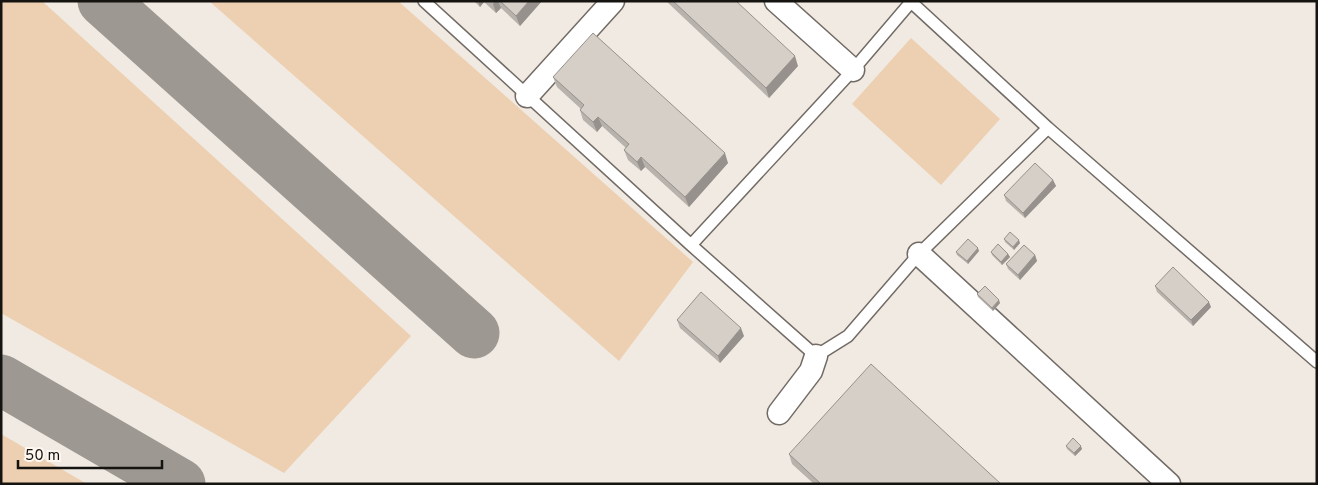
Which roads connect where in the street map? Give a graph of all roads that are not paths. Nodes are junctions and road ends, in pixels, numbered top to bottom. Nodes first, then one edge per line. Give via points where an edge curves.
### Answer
1 (424, 1) edge
2 (613, 1) edge
3 (776, 1) edge
4 (911, 2) edge
5 (853, 70) junction
6 (527, 96) junction
7 (1048, 128) junction
8 (690, 245) junction
9 (919, 254) junction
10 (816, 356) junction
11 (1317, 362) edge
12 (779, 414) dead end
13 (1169, 484) edge

1 - 6 lane
2 - 6 street
3 - 5 street
4 - 5 lane
4 - 7 lane
5 - 8 lane
6 - 8 lane
7 - 9 lane
7 - 11 lane
8 - 10 lane
9 - 10 lane via 848,336
9 - 13 street
10 - 12 street via 811,371

